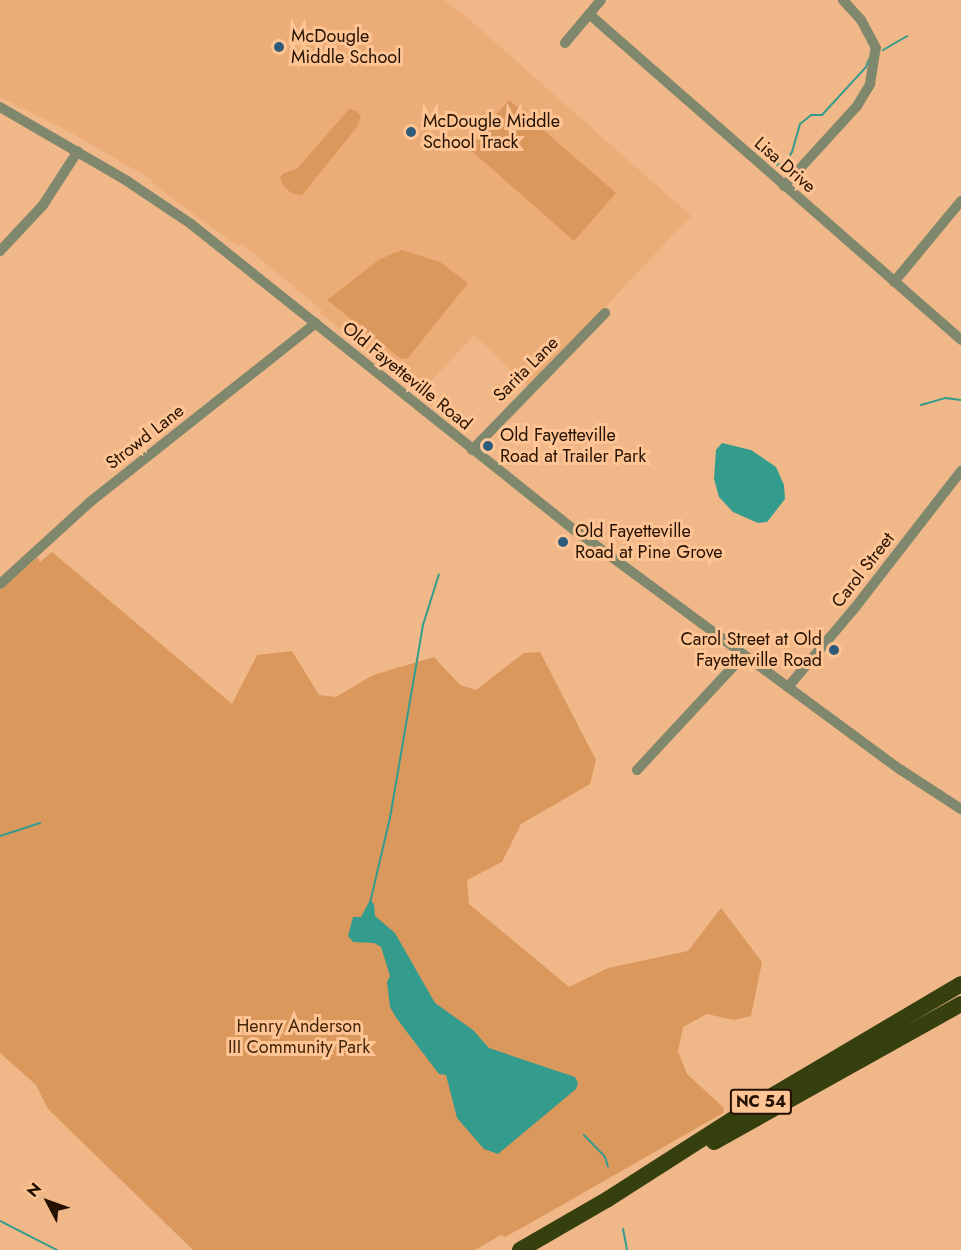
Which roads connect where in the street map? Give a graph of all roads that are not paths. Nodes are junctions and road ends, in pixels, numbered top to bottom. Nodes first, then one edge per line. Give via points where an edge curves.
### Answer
1 (601, 0) edge
2 (843, 0) edge
3 (589, 14) junction
4 (565, 43) dead end
5 (0, 107) edge
6 (78, 151) junction
7 (784, 186) junction
8 (961, 201) edge
9 (0, 251) edge
10 (894, 282) junction
11 (605, 313) dead end
12 (316, 323) junction
13 (961, 340) edge
14 (472, 450) junction
15 (961, 471) edge
16 (0, 584) edge
17 (744, 655) junction
18 (788, 687) junction
19 (637, 770) dead end
20 (961, 809) edge
21 (961, 984) edge
22 (961, 1004) edge
23 (608, 1199) junction
24 (520, 1250) edge

1 - 3 street
2 - 7 street via 861,20 876,48 870,84 857,106
3 - 4 street
3 - 7 street, Lisa Drive
5 - 6 street, Old Fayetteville Road
6 - 9 street via 44,205
6 - 12 street, Old Fayetteville Road via 191,224
7 - 10 street, Lisa Drive
8 - 10 street
10 - 13 street, Lisa Drive
11 - 14 street, Sarita Lane
12 - 14 street, Old Fayetteville Road
12 - 16 street, Strowd Lane via 90,502
14 - 17 street, Old Fayetteville Road
15 - 18 street, Carol Street
17 - 18 street, Old Fayetteville Road
17 - 19 street
18 - 20 street, Old Fayetteville Road
21 - 23 highway, NC 54 via 691,1144
22 - 23 highway, NC 54 via 649,1180
23 - 24 highway, NC 54

